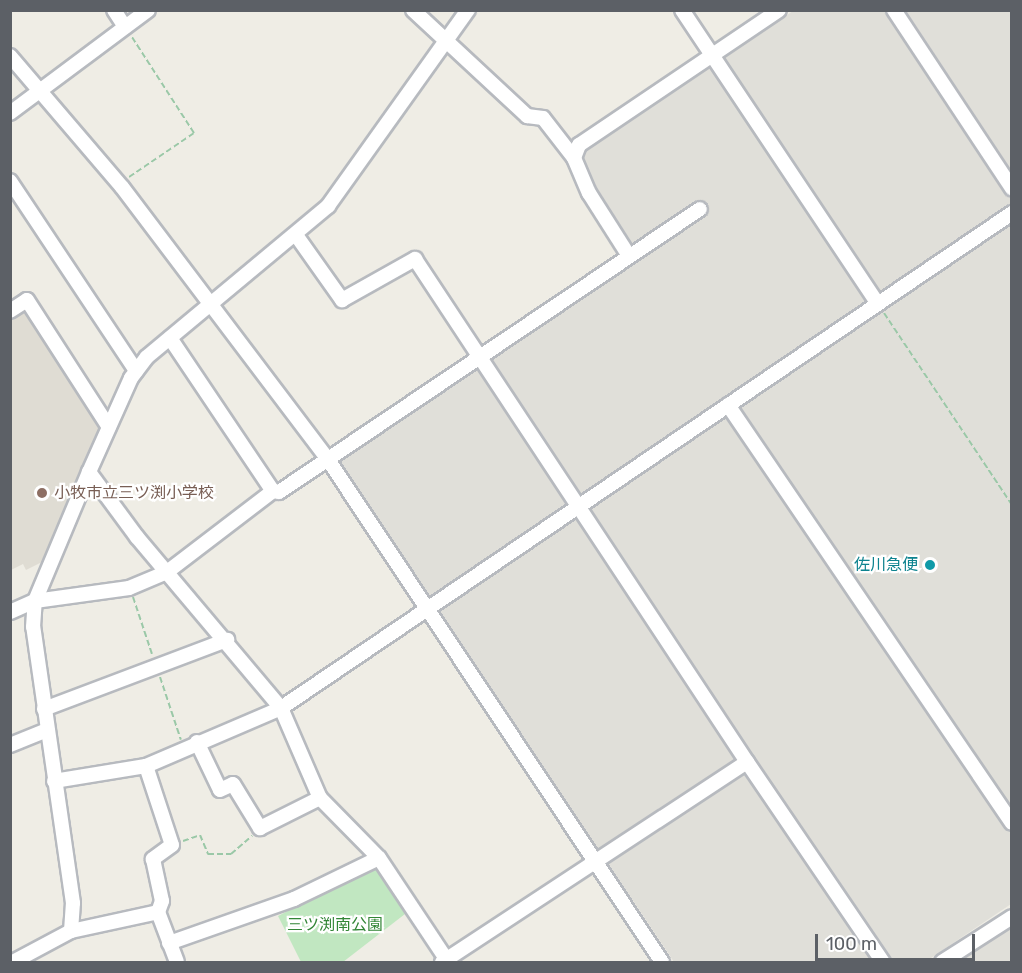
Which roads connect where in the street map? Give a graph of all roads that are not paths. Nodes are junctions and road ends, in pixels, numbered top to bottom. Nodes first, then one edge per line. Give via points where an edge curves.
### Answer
1 (114, 10) edge
2 (148, 10) edge
3 (413, 10) edge
4 (468, 10) edge
5 (682, 10) edge
6 (779, 10) edge
7 (894, 10) edge
8 (125, 27) junction
9 (447, 40) junction
10 (10, 56) edge
11 (712, 56) junction
12 (39, 91) junction
13 (10, 113) edge
14 (574, 158) junction
15 (10, 181) edge
16 (1011, 189) edge
17 (700, 209) dead end
18 (1011, 213) edge
19 (296, 235) junction
20 (629, 256) junction
21 (877, 302) junction
22 (213, 303) junction
23 (10, 311) edge
24 (170, 338) junction
25 (478, 355) junction
26 (136, 371) junction
27 (728, 405) junction
28 (109, 427) junction
29 (327, 458) junction
30 (89, 472) junction
31 (273, 491) junction
32 (579, 508) junction
33 (167, 572) junction
34 (35, 601) junction
35 (427, 608) junction
36 (10, 612) edge
37 (227, 640) junction
38 (280, 708) junction
39 (44, 709) junction
40 (47, 730) junction
41 (197, 742) junction
42 (10, 745) edge
43 (747, 762) junction
44 (146, 766) junction
45 (54, 781) junction
46 (320, 798) junction
47 (1011, 823) edge
48 (379, 858) junction
49 (594, 860) junction
50 (158, 912) junction
51 (1011, 917) edge
52 (71, 931) junction
53 (169, 943) junction
54 (445, 961) edge
55 (13, 963) edge
56 (177, 963) edge
57 (662, 963) edge
58 (883, 963) edge
59 (942, 963) edge

1 - 8 street
2 - 8 street
3 - 9 street
4 - 9 street
5 - 11 street
6 - 11 street
7 - 16 street
8 - 12 street
9 - 14 street via 527,116 543,118
9 - 19 street via 342,191
10 - 12 street
11 - 14 street via 579,146
11 - 21 street
12 - 13 street
12 - 22 street
14 - 20 street via 589,193
15 - 26 street
17 - 20 street
18 - 21 street
19 - 22 street
19 - 25 street via 342,300 415,259
20 - 25 street
21 - 27 street
22 - 24 street
22 - 29 street
23 - 28 street via 27,300
24 - 26 street
24 - 31 street
25 - 29 street
25 - 32 street
26 - 28 street
27 - 32 street
27 - 47 street
28 - 30 street
29 - 31 street via 279,492
29 - 35 street
30 - 33 street
30 - 34 street
31 - 33 street
32 - 35 street
32 - 43 street
33 - 34 street via 129,588
33 - 37 street
34 - 36 street
34 - 39 street via 33,627
35 - 38 street
35 - 49 street
37 - 38 street
37 - 39 street
38 - 41 street
38 - 46 street
39 - 40 street
40 - 42 street
40 - 45 street
41 - 44 street
41 - 46 street via 220,790 233,784 260,828
43 - 49 street
43 - 58 street
44 - 45 street
44 - 50 street via 172,845 153,859 162,901
45 - 52 street via 73,903
46 - 48 street
48 - 53 street via 294,899
48 - 54 street
49 - 54 street
49 - 57 street
50 - 52 street
50 - 53 street
51 - 59 street
52 - 55 street
53 - 56 street

